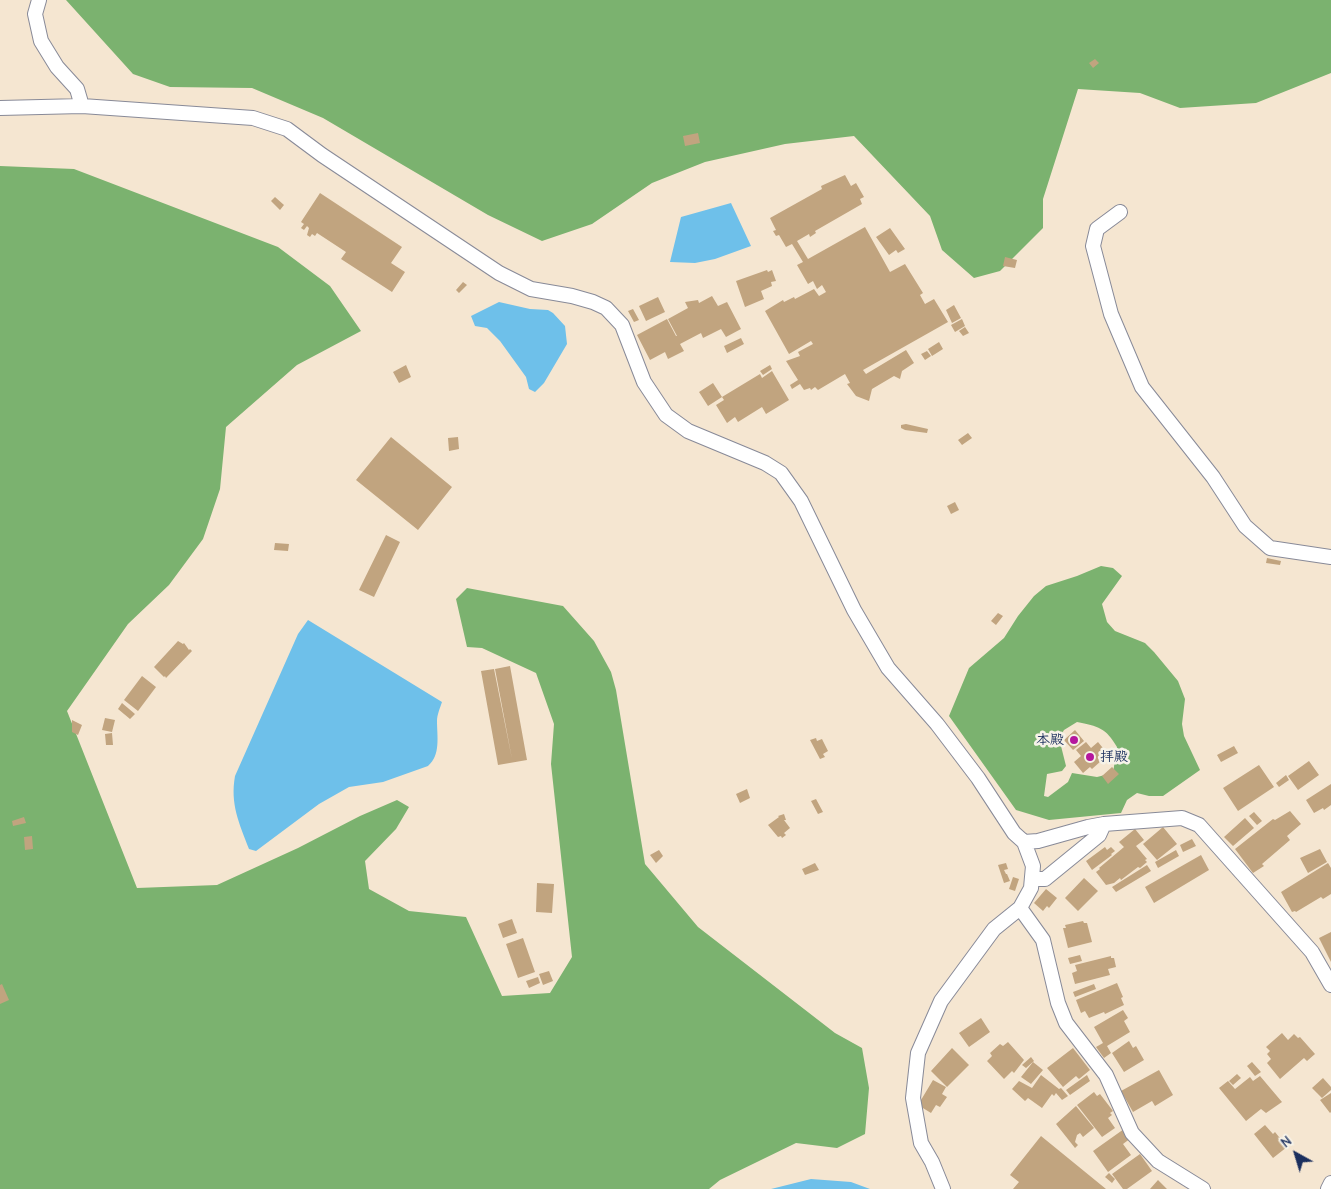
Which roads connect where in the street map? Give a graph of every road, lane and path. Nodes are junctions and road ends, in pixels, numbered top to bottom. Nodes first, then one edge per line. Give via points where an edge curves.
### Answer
1 (39, 0) edge
2 (82, 106) junction
3 (0, 108) edge
4 (1120, 212) dead end
5 (1331, 557) edge
6 (1104, 824) junction
7 (1024, 842) junction
8 (1032, 879) junction
9 (1020, 908) junction
10 (1331, 984) edge
11 (1331, 1183) edge
12 (943, 1189) edge
13 (1203, 1189) edge
14 (1328, 1189) edge

1 - 2 street via 35,14 41,40 57,67 77,89
2 - 3 street
2 - 7 street via 253,118 287,129 499,273 532,289 572,296 606,308 622,325 644,382 666,415 688,431 765,463 781,473 792,487 854,610 888,668 937,724 1014,833
4 - 5 street via 1097,229 1093,246 1111,314 1142,387 1213,477 1245,526 1270,548
6 - 7 street via 1038,842
6 - 8 street via 1099,835 1045,879
6 - 10 street via 1182,818 1199,825 1312,952
7 - 8 street via 1032,866
8 - 9 street via 1032,888
9 - 12 street via 994,929 941,1001 918,1053 914,1098 921,1143
9 - 13 street via 1043,940 1066,1023 1106,1075 1132,1133 1158,1160
11 - 14 street

